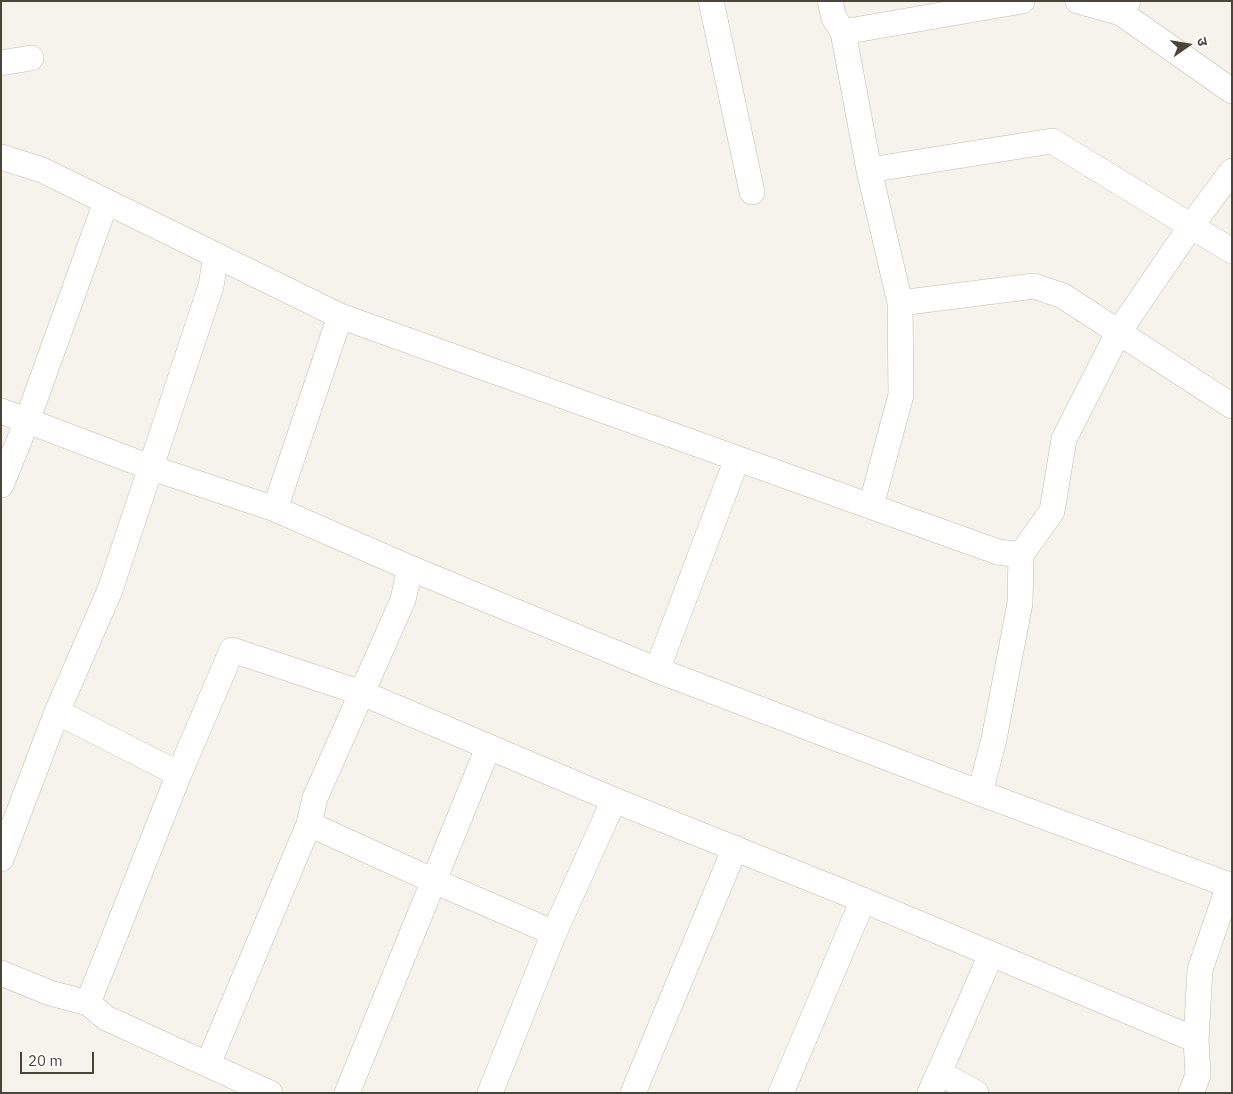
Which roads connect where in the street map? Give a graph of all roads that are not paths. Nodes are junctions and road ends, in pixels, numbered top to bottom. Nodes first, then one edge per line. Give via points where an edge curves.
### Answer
1 (711, 1) edge
2 (830, 1) edge
3 (1022, 1) edge
4 (1078, 1) edge
5 (1124, 7) edge
6 (843, 32) junction
7 (31, 58) dead end
8 (1, 63) edge
9 (1232, 91) edge
10 (1, 157) edge
11 (869, 170) junction
12 (1232, 171) edge
13 (752, 192) dead end
14 (106, 202) junction
15 (1191, 226) junction
16 (1232, 251) edge
17 (216, 255) junction
18 (900, 303) junction
19 (340, 316) junction
20 (1118, 333) junction
21 (1232, 406) edge
22 (1, 411) edge
23 (27, 421) junction
24 (737, 460) junction
25 (152, 468) junction
26 (1, 485) edge
27 (872, 506) junction
28 (275, 509) junction
29 (1021, 555) junction
30 (410, 568) junction
31 (657, 670) junction
32 (362, 693) junction
33 (57, 712) junction
34 (488, 748) junction
35 (179, 774) junction
36 (980, 793) junction
37 (614, 800) junction
38 (309, 824) junction
39 (735, 848) junction
40 (1, 858) edge
41 (434, 881) junction
42 (1230, 886) edge
43 (863, 900) junction
44 (554, 933) junction
45 (992, 955) junction
46 (1, 972) edge
47 (88, 1004) junction
48 (1196, 1040) junction
49 (208, 1064) junction
50 (935, 1083) edge
51 (270, 1093) edge
52 (347, 1093) edge
53 (490, 1093) edge
54 (633, 1093) edge
55 (781, 1093) edge
56 (976, 1093) edge
57 (1191, 1093) edge

1 - 13 street
2 - 6 street via 834,18
3 - 6 street
4 - 5 street
5 - 9 street
6 - 11 street
7 - 8 street
10 - 14 street via 42,170
11 - 15 street via 1052,142
11 - 18 street
12 - 15 street
14 - 17 street
14 - 23 street
15 - 16 street
15 - 20 street
17 - 19 street
17 - 25 street via 211,286
18 - 20 street via 1034,286 1063,296
18 - 27 street via 901,395
19 - 24 street
19 - 28 street
20 - 21 street
20 - 29 street via 1064,439 1052,511
22 - 23 street
23 - 25 street
23 - 26 street
24 - 27 street
24 - 31 street
25 - 28 street
25 - 33 street via 110,590
27 - 29 street via 998,552
28 - 30 street
29 - 36 street via 1020,603 994,739
30 - 31 street
30 - 32 street via 404,600
31 - 36 street
32 - 34 street
32 - 35 street via 232,650
32 - 38 street via 315,798
33 - 35 street
33 - 40 street
34 - 37 street
34 - 41 street
35 - 47 street
36 - 42 street
37 - 39 street
37 - 44 street
38 - 41 street
38 - 49 street
39 - 43 street
39 - 54 street
41 - 44 street
41 - 52 street
42 - 48 street via 1200,970
43 - 45 street
43 - 55 street
44 - 53 street
45 - 48 street
45 - 50 street
46 - 47 street via 50,993
47 - 49 street via 106,1018
48 - 57 street via 1198,1075
49 - 51 street
50 - 56 street

